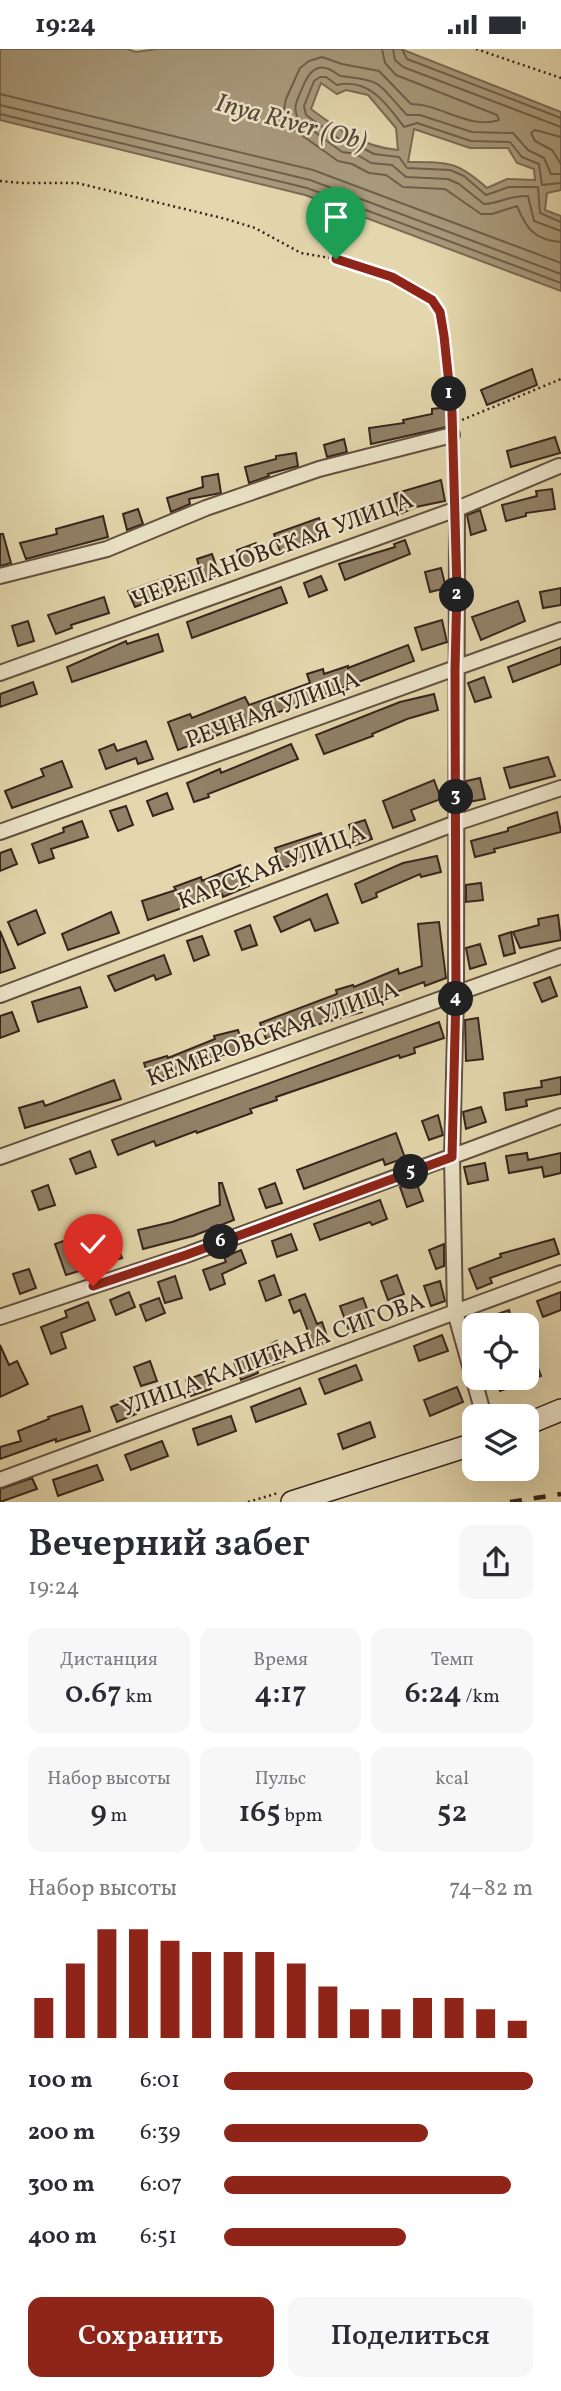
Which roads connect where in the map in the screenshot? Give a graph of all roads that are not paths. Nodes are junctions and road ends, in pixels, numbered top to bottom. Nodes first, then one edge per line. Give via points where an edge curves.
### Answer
1 (452, 430) road end
2 (559, 466) dead end
3 (457, 509) junction
4 (0, 576) edge
5 (561, 630) edge
6 (455, 670) junction
7 (0, 673) edge
8 (561, 788) edge
9 (456, 823) junction
10 (0, 832) edge
11 (561, 956) edge
12 (456, 993) junction
13 (0, 995) edge
14 (561, 1116) edge
15 (0, 1157) edge
16 (452, 1157) junction
17 (561, 1273) edge
18 (455, 1312) junction
19 (0, 1317) edge
20 (481, 1404) edge
21 (561, 1410) edge
22 (539, 1419) edge
23 (462, 1448) edge
24 (0, 1480) edge
25 (292, 1502) edge

1 - 4 street via 319,469 107,549
2 - 3 street, ЧЕРЕПАНОВСКАЯ УЛИЦА
3 - 6 street
3 - 7 street, ЧЕРЕПАНОВСКАЯ УЛИЦА
5 - 6 street, РЕЧНАЯ УЛИЦА
6 - 9 street
6 - 10 street, РЕЧНАЯ УЛИЦА
8 - 9 street, КАРСКАЯ УЛИЦА
9 - 12 street
9 - 13 street, КАРСКАЯ УЛИЦА
11 - 12 street, КЕМЕРОВСКАЯ УЛИЦА
12 - 15 street, КЕМЕРОВСКАЯ УЛИЦА
12 - 16 street
14 - 16 street
16 - 18 street
16 - 19 street via 186,1255
17 - 18 street, УЛИЦА КАПИТАНА СИГОВА
18 - 20 street
18 - 24 street, УЛИЦА КАПИТАНА СИГОВА
21 - 22 main road
23 - 25 main road

